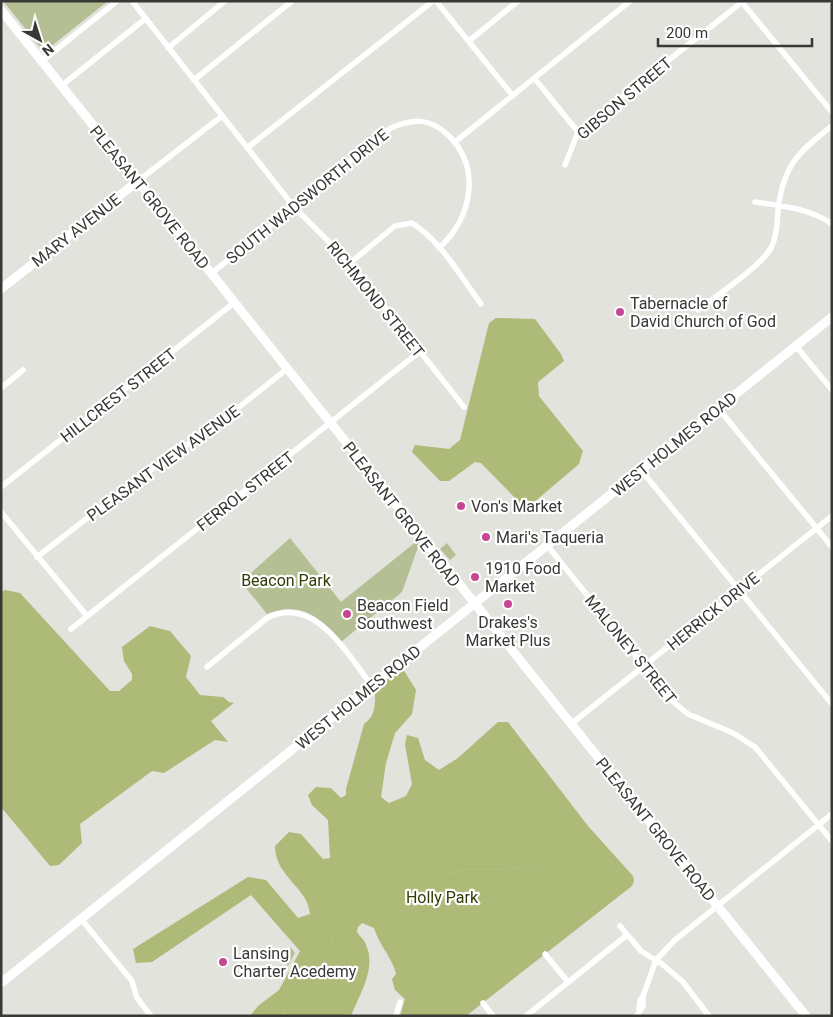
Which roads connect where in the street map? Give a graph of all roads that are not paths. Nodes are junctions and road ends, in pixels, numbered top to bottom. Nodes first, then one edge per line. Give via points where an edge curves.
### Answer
1 (117, 1) edge
2 (132, 1) edge
3 (225, 1) edge
4 (292, 1) edge
5 (435, 1) edge
6 (518, 1) edge
7 (630, 1) edge
8 (742, 2) edge
9 (1, 10) edge
10 (146, 19) junction
11 (469, 41) junction
12 (168, 48) junction
13 (42, 61) junction
14 (535, 79) junction
15 (194, 80) junction
16 (62, 86) junction
17 (513, 96) junction
18 (832, 112) edge
19 (222, 116) junction
20 (832, 126) edge
21 (578, 132) junction
22 (455, 142) junction
23 (247, 148) junction
24 (565, 165) dead end
25 (138, 181) junction
26 (754, 202) dead end
27 (779, 206) junction
28 (294, 207) junction
29 (832, 224) edge
30 (439, 248) junction
31 (350, 263) junction
32 (212, 273) junction
33 (1, 289) edge
34 (235, 302) junction
35 (481, 304) dead end
36 (698, 310) dead end
37 (832, 317) edge
38 (796, 346) junction
39 (419, 352) junction
40 (288, 368) junction
41 (23, 370) dead end
42 (1, 388) edge
43 (832, 390) edge
44 (464, 407) dead end
45 (718, 408) junction
46 (330, 423) junction
47 (642, 470) junction
48 (1, 487) edge
49 (1, 512) edge
50 (832, 516) edge
51 (816, 528) junction
52 (547, 545) junction
53 (832, 547) edge
54 (37, 557) junction
55 (739, 590) junction
56 (474, 604) junction
57 (87, 616) junction
58 (71, 629) dead end
59 (644, 666) junction
60 (207, 667) dead end
61 (372, 686) junction
62 (832, 704) edge
63 (571, 724) junction
64 (832, 814) edge
65 (818, 824) junction
66 (832, 841) edge
67 (717, 906) junction
68 (81, 919) junction
69 (620, 926) dead end
70 (627, 935) junction
71 (545, 954) dead end
72 (656, 960) junction
73 (568, 982) junction
74 (1, 983) edge
75 (400, 1002) dead end
76 (483, 1003) dead end
77 (638, 1013) edge
78 (151, 1016) edge
79 (396, 1016) edge
80 (493, 1016) edge
81 (526, 1016) edge
82 (709, 1016) edge
83 (806, 1016) edge

1 - 13 street
2 - 10 street
3 - 12 street
4 - 15 street
5 - 11 street
5 - 23 street
6 - 11 street
7 - 14 street
8 - 18 street
8 - 21 street, GIBSON STREET
9 - 13 street, PLEASANT GROVE ROAD
10 - 12 street
10 - 16 street
11 - 17 street
12 - 15 street
13 - 16 street, PLEASANT GROVE ROAD
14 - 17 street
14 - 21 street
15 - 19 street
16 - 25 street, PLEASANT GROVE ROAD
17 - 22 street
19 - 23 street, RICHMOND STREET
19 - 25 street, MARY AVENUE
20 - 27 street via 794,158 786,173
21 - 24 street, GIBSON STREET
22 - 28 street, SOUTH WADSWORTH DRIVE via 430,122 404,122 391,128
22 - 30 street, SOUTH WADSWORTH DRIVE via 467,163 468,186 459,226
23 - 28 street, RICHMOND STREET
25 - 32 street, PLEASANT GROVE ROAD
25 - 33 street, MARY AVENUE
26 - 27 street
27 - 29 street via 821,216
27 - 36 street via 776,235 763,258
28 - 31 street, RICHMOND STREET
28 - 32 street, SOUTH WADSWORTH DRIVE
30 - 31 street via 420,228 412,223 402,223
30 - 35 street
31 - 39 street, RICHMOND STREET
32 - 34 street, PLEASANT GROVE ROAD
34 - 40 street, PLEASANT GROVE ROAD
34 - 48 street, HILLCREST STREET
37 - 38 street, WEST HOLMES ROAD
38 - 43 street
38 - 45 street, WEST HOLMES ROAD
39 - 44 street, RICHMOND STREET
39 - 46 street, FERROL STREET
40 - 46 street, PLEASANT GROVE ROAD
40 - 54 street, PLEASANT VIEW AVENUE
41 - 42 street
45 - 47 street, WEST HOLMES ROAD
45 - 51 street
46 - 56 street, PLEASANT GROVE ROAD
46 - 57 street, FERROL STREET
47 - 52 street, WEST HOLMES ROAD
47 - 55 street
49 - 54 street
50 - 51 street, HERRICK DRIVE
51 - 53 street
51 - 55 street, HERRICK DRIVE
52 - 56 street, WEST HOLMES ROAD
52 - 59 street, MALONEY STREET
54 - 57 street
55 - 59 street, HERRICK DRIVE
55 - 62 street
56 - 61 street, WEST HOLMES ROAD
56 - 63 street, PLEASANT GROVE ROAD
57 - 58 street, FERROL STREET
59 - 63 street, HERRICK DRIVE
59 - 65 street, MALONEY STREET via 680,708 734,733 755,747
60 - 61 street via 267,618 298,612 324,627
61 - 68 street, WEST HOLMES ROAD
63 - 67 street, PLEASANT GROVE ROAD
64 - 65 street
65 - 66 street, MALONEY STREET
65 - 67 street
67 - 72 street
67 - 83 street, PLEASANT GROVE ROAD
68 - 74 street, WEST HOLMES ROAD
68 - 78 street via 132,981 138,998
69 - 70 street
70 - 72 street via 641,951
70 - 73 street
71 - 73 street
72 - 77 street
72 - 82 street via 683,982
73 - 81 street
75 - 79 street
76 - 80 street

